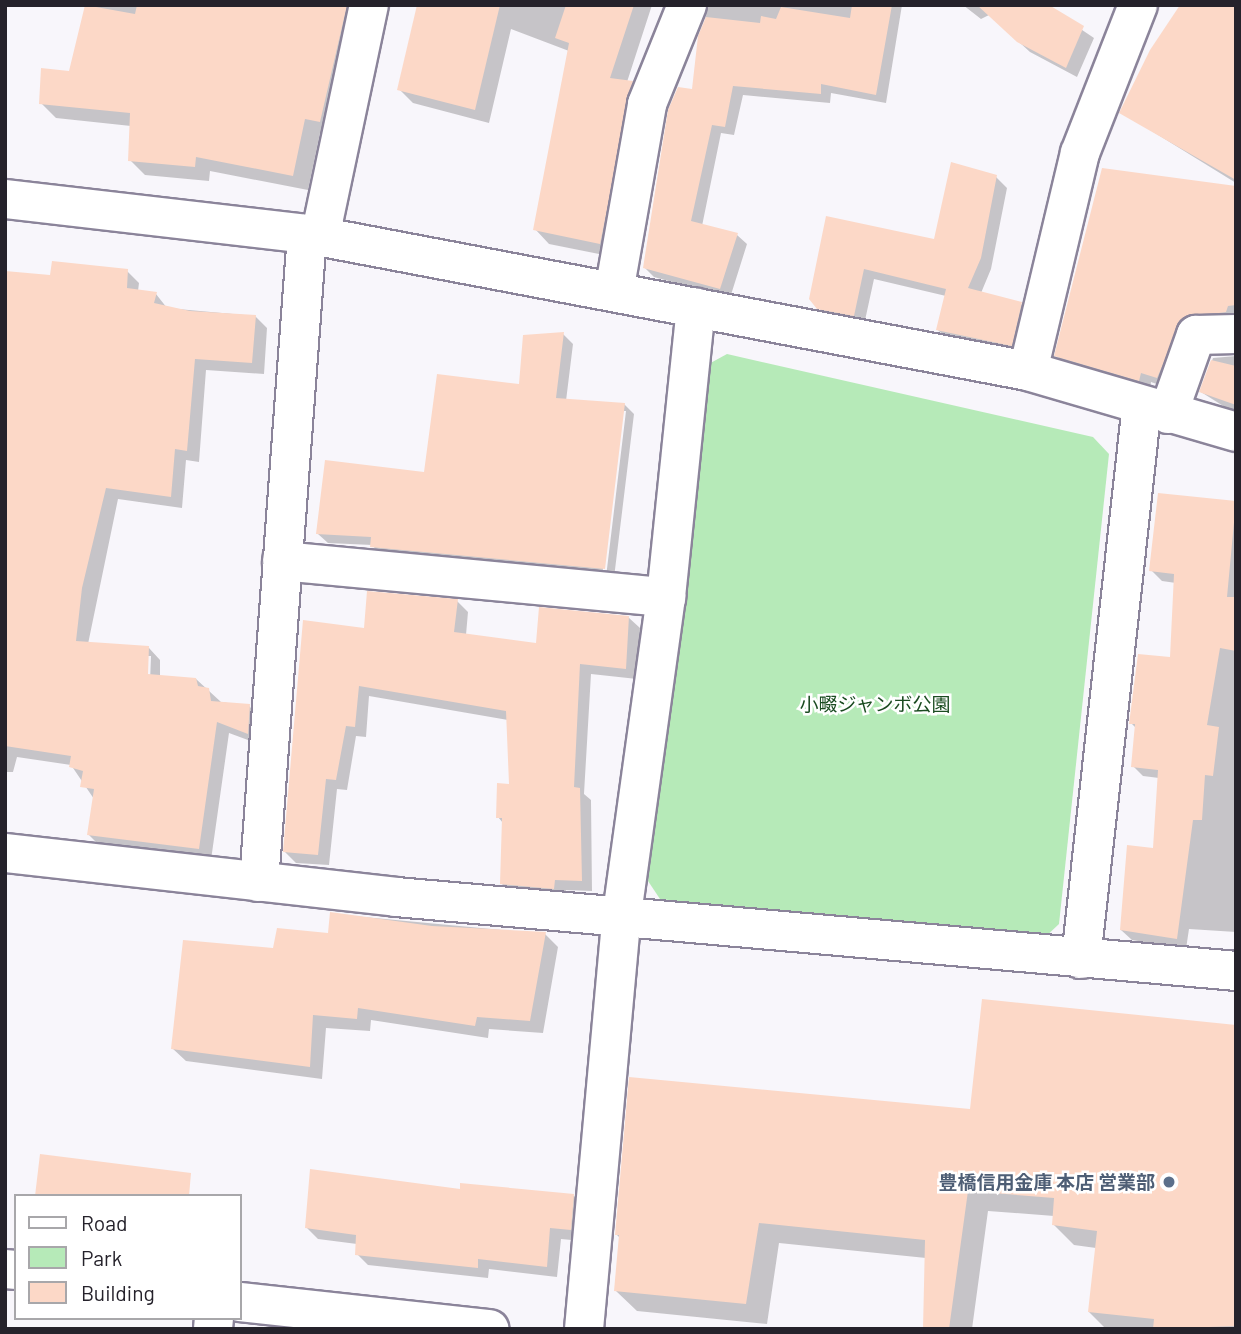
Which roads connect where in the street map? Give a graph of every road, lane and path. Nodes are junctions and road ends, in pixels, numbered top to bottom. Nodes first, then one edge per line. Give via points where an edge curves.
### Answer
1 (369, 5) edge
2 (687, 5) edge
3 (1138, 5) edge
4 (5, 199) edge
5 (313, 235) junction
6 (614, 292) junction
7 (696, 308) junction
8 (1236, 334) edge
9 (1028, 372) junction
10 (1155, 410) junction
11 (1236, 432) edge
12 (282, 561) junction
13 (666, 597) junction
14 (5, 853) edge
15 (259, 882) junction
16 (622, 914) junction
17 (1081, 959) junction
18 (1236, 971) edge
19 (242, 1302) edge
20 (490, 1329) edge
21 (584, 1329) edge

1 - 5 street
2 - 6 street via 647,104
3 - 9 street via 1080,153
4 - 5 street
5 - 6 street
5 - 12 street
6 - 7 street
7 - 9 street
7 - 13 street
8 - 10 street via 1196,335
9 - 10 street
10 - 11 street
10 - 17 street
12 - 13 street
12 - 15 street
13 - 16 street
14 - 15 street
15 - 16 street
16 - 17 street
16 - 21 street
17 - 18 street
19 - 20 street

